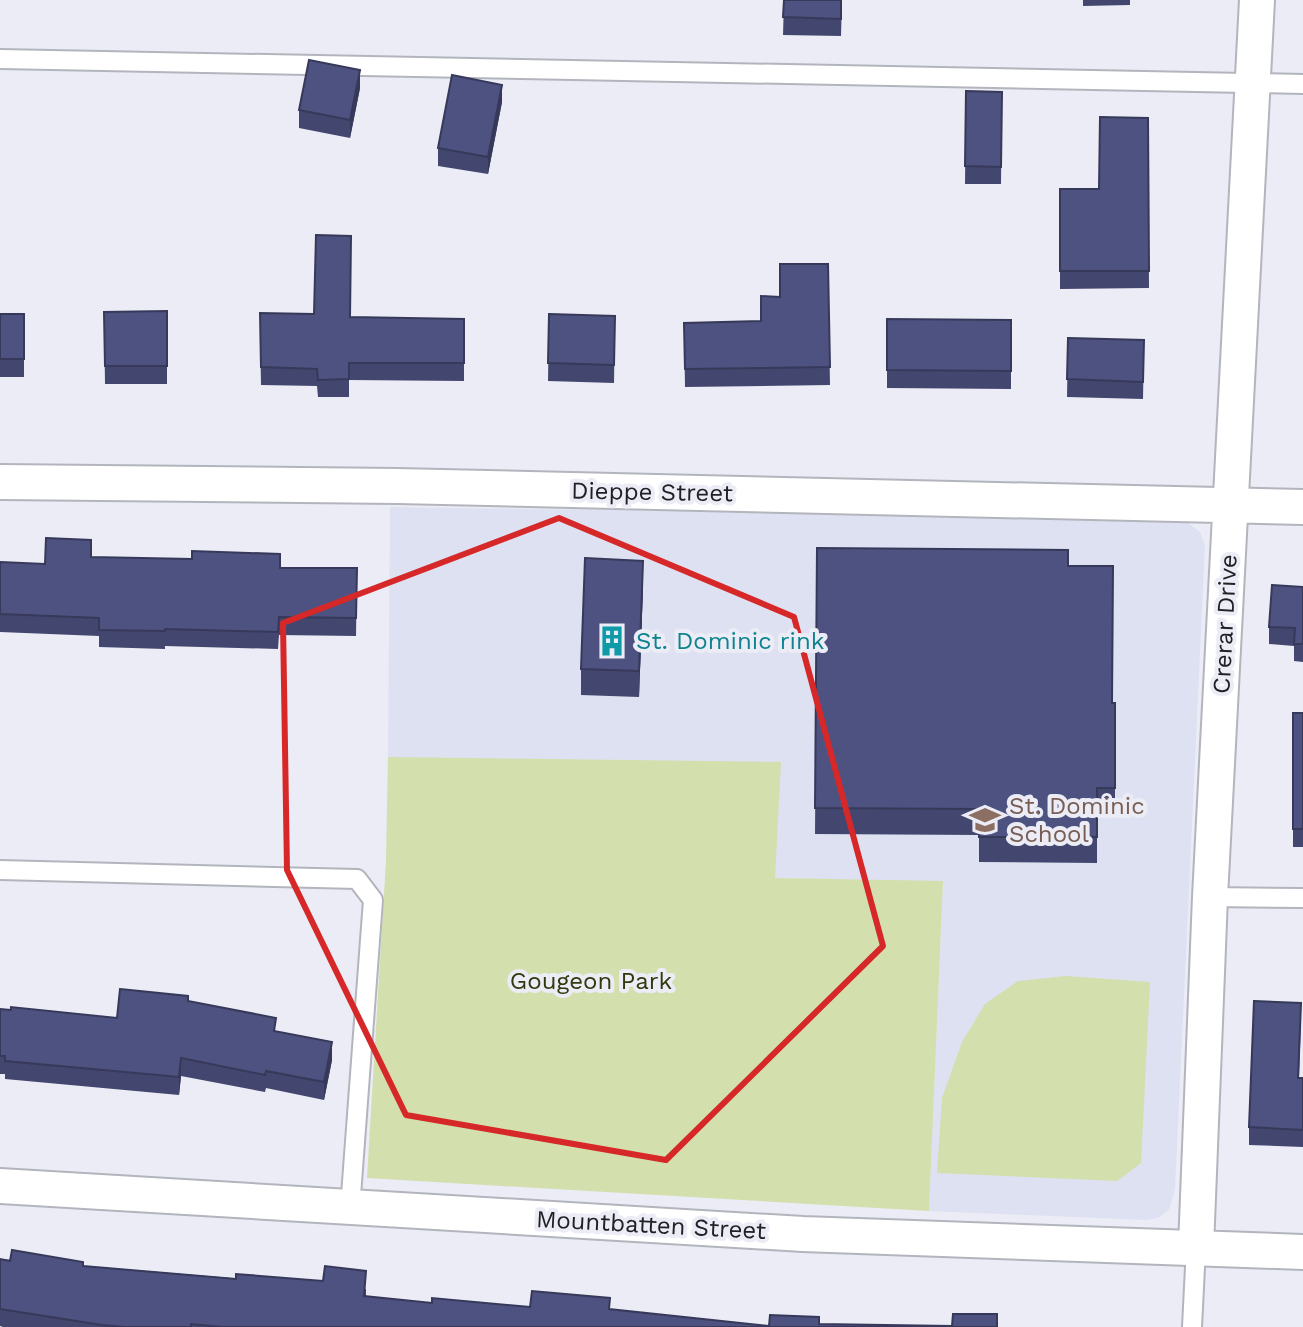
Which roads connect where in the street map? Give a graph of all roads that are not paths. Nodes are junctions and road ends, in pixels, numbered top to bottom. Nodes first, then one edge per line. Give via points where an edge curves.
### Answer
1 (1257, 0) edge
2 (0, 59) edge
3 (1254, 83) junction
4 (1303, 84) edge
5 (0, 482) edge
6 (1232, 505) junction
7 (1303, 507) edge
8 (0, 870) edge
9 (1210, 897) junction
10 (1303, 898) edge
11 (0, 1186) edge
12 (350, 1209) junction
13 (1196, 1247) junction
14 (1303, 1252) edge
15 (1192, 1327) edge

1 - 3 street, Crerar Drive
2 - 3 lane
3 - 4 lane
3 - 6 street, Crerar Drive
5 - 6 street, Dieppe Street
6 - 7 street, Dieppe Street
6 - 9 street, Crerar Drive
8 - 12 lane via 357,879 373,900
9 - 10 lane
9 - 13 street, Crerar Drive
11 - 12 street, Mountbatten Street
12 - 13 street, Mountbatten Street via 803,1234
13 - 14 street, Mountbatten Street
13 - 15 lane

